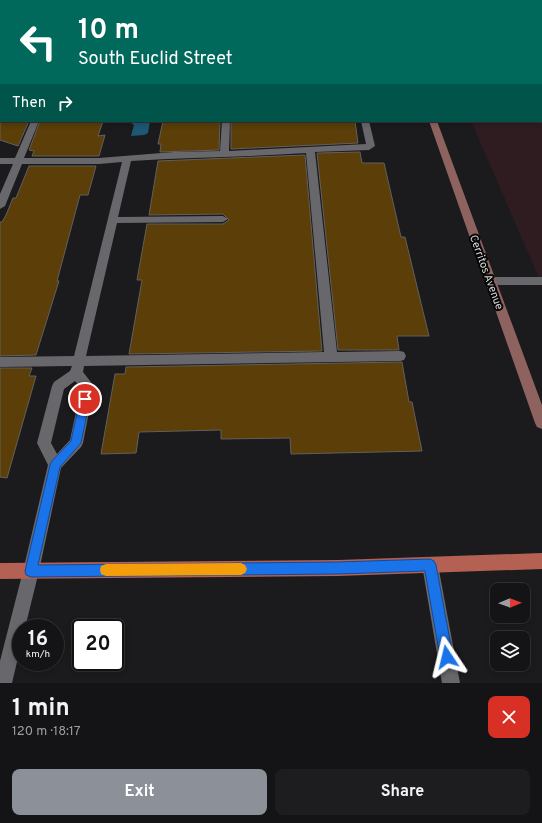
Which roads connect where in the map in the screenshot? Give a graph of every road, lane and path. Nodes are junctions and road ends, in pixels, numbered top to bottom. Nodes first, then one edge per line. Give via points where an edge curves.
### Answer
1 (35, 122) edge
2 (226, 122) edge
3 (365, 122) edge
4 (433, 122) edge
5 (310, 149) junction
6 (224, 154) junction
7 (127, 159) junction
8 (0, 161) edge
9 (19, 161) junction
10 (0, 206) edge
11 (223, 219) dead end
12 (112, 220) junction
13 (491, 281) junction
14 (542, 281) edge
15 (400, 356) dead end
16 (331, 357) junction
17 (80, 361) junction
18 (0, 362) edge
19 (76, 374) junction
20 (542, 423) edge
21 (55, 465) junction
22 (542, 561) edge
23 (430, 565) junction
24 (0, 571) edge
25 (31, 571) junction
26 (3, 683) edge
27 (451, 683) edge

1 - 9 street
2 - 6 street
3 - 5 street via 371,146 369,147
4 - 13 street, Cerritos Avenue
5 - 6 street
5 - 16 street
6 - 7 street
7 - 9 street
7 - 12 street
8 - 9 street
9 - 10 street
11 - 12 street
12 - 17 street
13 - 14 street
13 - 20 street, Cerritos Avenue
15 - 16 street
16 - 17 street
17 - 18 street
17 - 19 street
19 - 21 street via 58,386 44,443
19 - 21 street via 88,386 76,443
21 - 25 street
22 - 23 main road
23 - 25 main road
23 - 27 street
24 - 25 main road
25 - 26 street

